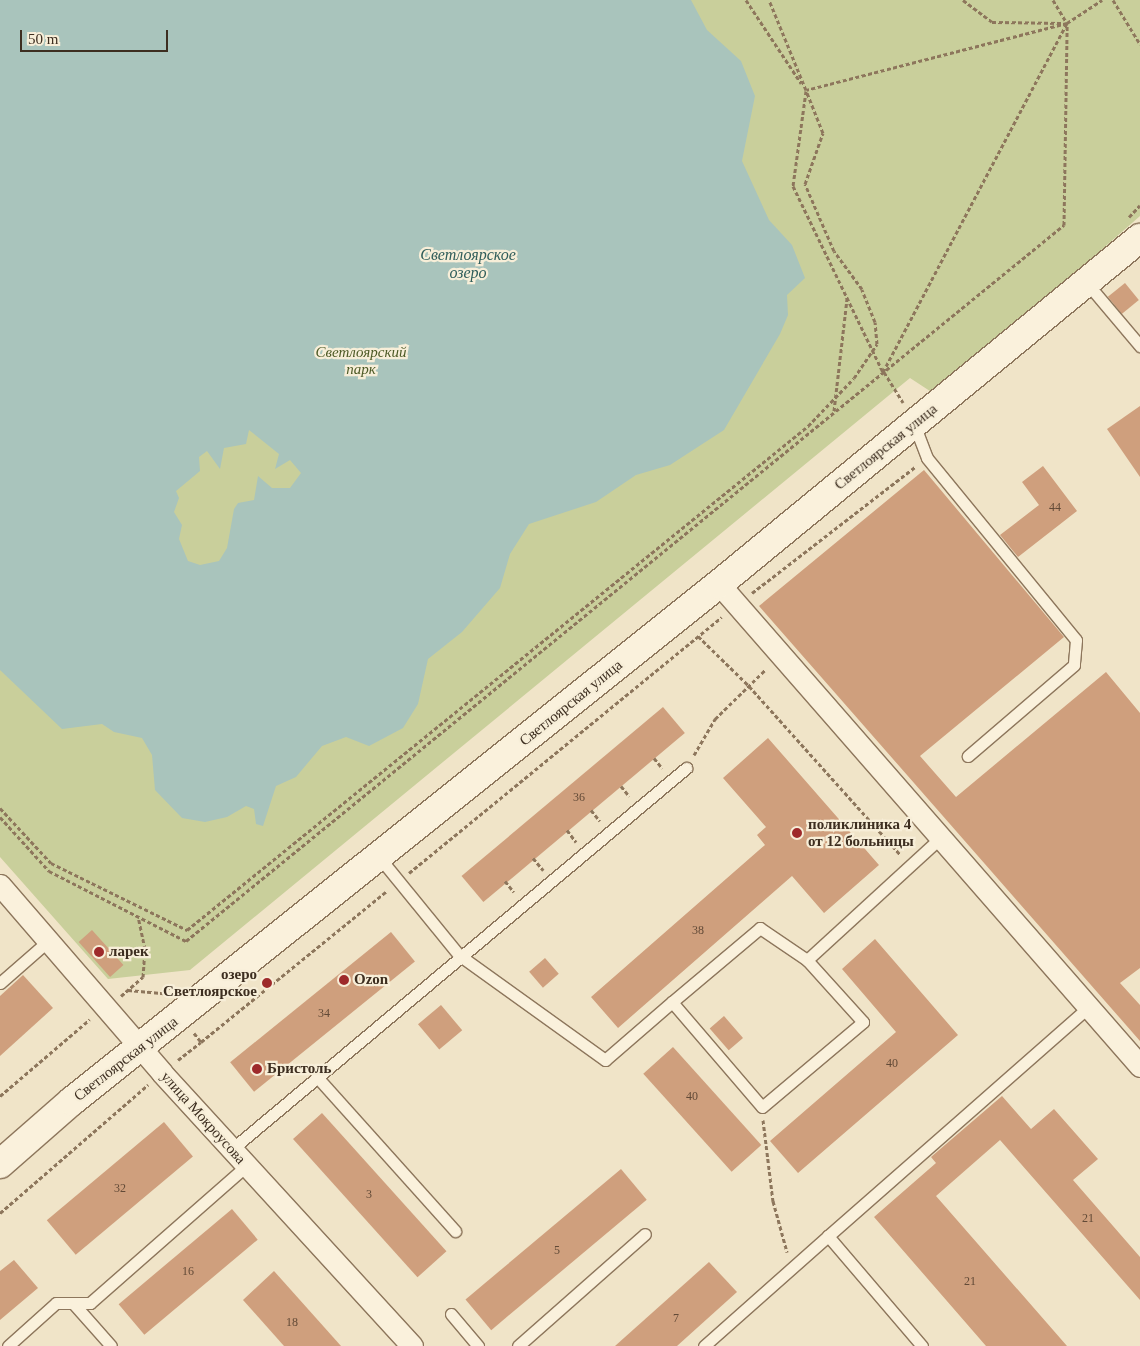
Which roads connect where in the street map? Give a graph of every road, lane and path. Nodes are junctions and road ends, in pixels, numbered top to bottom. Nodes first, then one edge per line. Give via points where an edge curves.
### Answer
1 (746, 0) edge
2 (769, 0) edge
3 (963, 0) edge
4 (1053, 0) edge
5 (1102, 0) edge
6 (1113, 0) edge
7 (1067, 23) junction
8 (1140, 44) edge
9 (806, 90) junction
10 (1140, 238) edge
11 (1086, 282) junction
12 (847, 298) junction
13 (1140, 346) edge
14 (872, 351) junction
15 (883, 372) junction
16 (836, 397) junction
17 (834, 412) junction
18 (909, 415) junction
19 (927, 458) junction
20 (719, 584) junction
21 (737, 604) junction
22 (698, 636) junction
23 (781, 654) junction
24 (749, 686) junction
25 (968, 756) dead end
26 (686, 768) joint
27 (0, 808) edge
28 (0, 817) edge
29 (941, 838) junction
30 (379, 857) junction
31 (910, 866) junction
32 (399, 881) junction
33 (1, 887) edge
34 (138, 915) junction
35 (48, 941) junction
36 (458, 955) junction
37 (807, 960) junction
38 (0, 983) edge
39 (164, 993) dead end
40 (672, 1002) junction
41 (1089, 1007) junction
42 (106, 1009) junction
43 (181, 1015) junction
44 (201, 1042) junction
45 (140, 1048) junction
46 (1140, 1066) edge
47 (162, 1073) junction
48 (317, 1077) junction
49 (0, 1096) edge
50 (762, 1107) junction
51 (232, 1149) junction
52 (0, 1164) edge
53 (247, 1165) junction
54 (0, 1213) edge
55 (456, 1231) dead end
56 (645, 1234) dead end
57 (828, 1236) junction
58 (792, 1268) junction
59 (74, 1303) junction
60 (451, 1314) dead end
61 (8, 1346) edge
62 (111, 1346) edge
63 (412, 1346) edge
64 (478, 1346) edge
65 (518, 1346) edge
66 (704, 1346) edge
67 (922, 1346) edge

1 - 9 path
2 - 9 path
3 - 7 path via 992,22
4 - 7 path
5 - 7 path
6 - 8 path
7 - 9 path
7 - 15 path
7 - 15 path via 1064,225
9 - 12 path via 793,186
9 - 14 path via 823,134 805,184 830,243 862,289 875,322 877,344
10 - 11 main road, Светлоярская улица
11 - 13 lane
11 - 18 main road, Светлоярская улица
12 - 14 path
12 - 16 path
14 - 15 path
14 - 16 path
15 - 17 path
15 - 18 path
16 - 17 path
16 - 27 path via 808,426 187,930 51,863
17 - 34 path via 186,941
18 - 19 lane
18 - 20 main road, Светлоярская улица
19 - 21 path
19 - 25 lane via 1076,640 1074,665
20 - 21 street
20 - 30 main road, Светлоярская улица
21 - 22 path
21 - 23 street
22 - 24 path
22 - 32 path
23 - 24 path
23 - 29 street
24 - 26 path via 715,719
24 - 31 path
26 - 36 lane
28 - 34 path via 49,871
29 - 31 lane
29 - 41 street
30 - 32 lane
30 - 43 main road, Светлоярская улица
31 - 37 lane
32 - 36 lane
32 - 44 path
33 - 35 street, улица Мокроусова
34 - 42 path via 145,949 143,977
35 - 38 lane
35 - 42 street, улица Мокроусова
36 - 40 lane via 605,1060
36 - 48 lane
37 - 40 lane via 760,928
37 - 50 lane via 863,1022
39 - 43 path
40 - 50 lane
41 - 46 street
41 - 57 lane
42 - 45 street, улица Мокроусова
42 - 49 path via 80,1026
43 - 44 path
43 - 45 main road, Светлоярская улица
44 - 47 path
45 - 47 street, улица Мокроусова
45 - 52 main road, Светлоярская улица
47 - 51 street, улица Мокроусова
47 - 54 path
48 - 51 lane
48 - 55 lane
50 - 58 path via 773,1201
51 - 53 street, улица Мокроусова
53 - 59 lane via 90,1302
53 - 63 street, улица Мокроусова
56 - 65 lane
57 - 58 lane
57 - 67 lane
58 - 66 lane
59 - 61 lane via 56,1303
59 - 62 lane
60 - 64 lane

